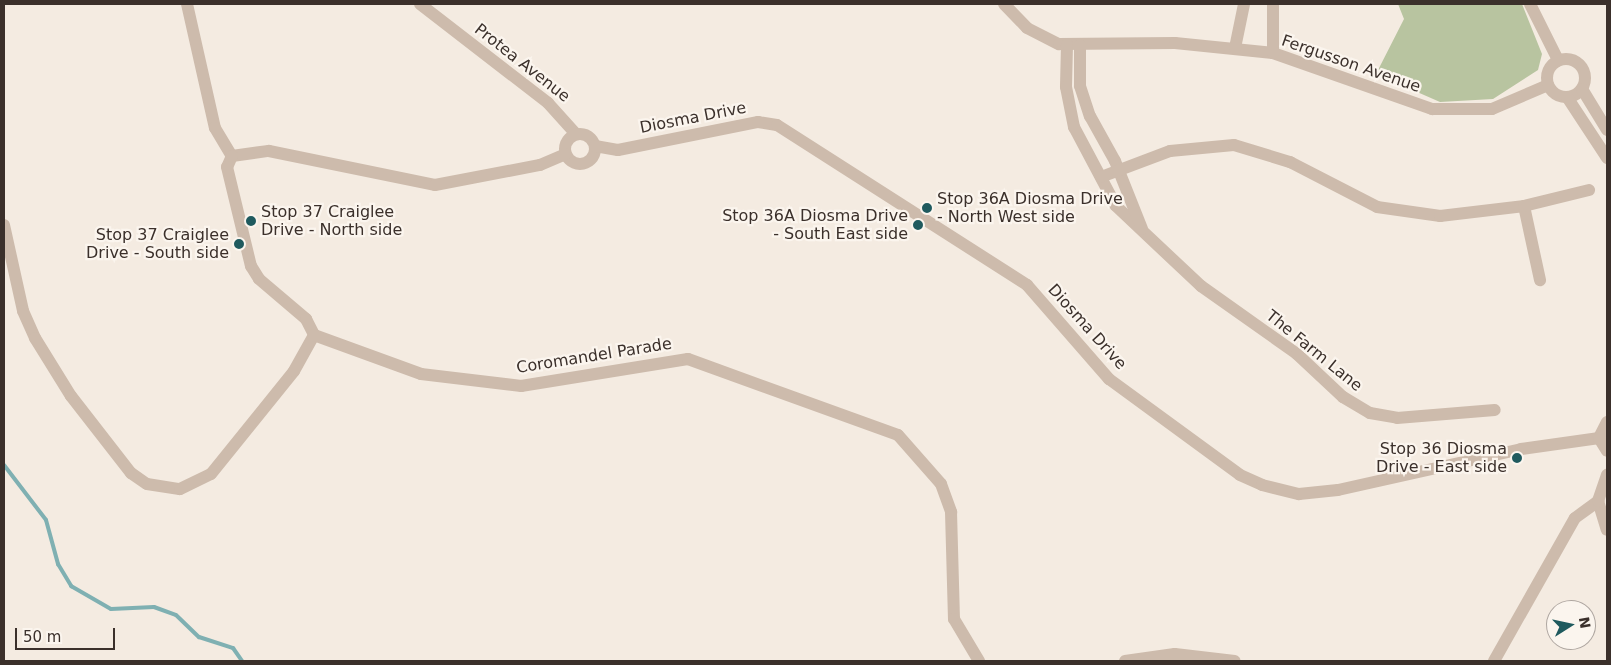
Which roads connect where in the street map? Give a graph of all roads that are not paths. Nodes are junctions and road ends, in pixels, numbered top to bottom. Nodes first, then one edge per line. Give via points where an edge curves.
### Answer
1 (187, 4) edge
2 (420, 4) edge
3 (1004, 4) edge
4 (1244, 4) edge
5 (1274, 4) edge
6 (1530, 4) edge
7 (1067, 45) junction
8 (1080, 45) junction
9 (1235, 48) junction
10 (1273, 54) junction
11 (1558, 60) junction
12 (1548, 86) junction
13 (1582, 89) junction
14 (1568, 97) junction
15 (1607, 130) edge
16 (576, 134) junction
17 (595, 146) junction
18 (566, 154) junction
19 (232, 156) junction
20 (1607, 158) edge
21 (1119, 170) junction
22 (1101, 177) junction
23 (1589, 190) dead end
24 (1524, 206) junction
25 (4, 226) edge
26 (1143, 231) junction
27 (1540, 280) dead end
28 (314, 335) junction
29 (1495, 410) dead end
30 (1607, 422) edge
31 (1599, 438) junction
32 (1607, 451) edge
33 (1607, 475) edge
34 (1598, 501) junction
35 (1607, 530) edge
36 (979, 661) edge
37 (1126, 661) edge
38 (1234, 661) edge
39 (1494, 661) edge

1 - 19 street via 216,128
2 - 16 street, Protea Avenue via 548,103
3 - 7 street, Fergusson Avenue via 1027,28
4 - 9 street
5 - 10 street
6 - 11 street
7 - 8 street, Fergusson Avenue
7 - 22 street, The Farm Lane via 1069,108
8 - 9 street, Fergusson Avenue via 1175,43
8 - 21 street, The Farm Lane via 1080,86 1090,116
9 - 10 street, Fergusson Avenue
10 - 12 street, Fergusson Avenue via 1432,109 1492,109
11 - 12 street via 1547,74
11 - 13 street via 1570,59 1581,66 1585,77
12 - 14 street via 1556,94
13 - 14 street
13 - 15 street
14 - 20 street
16 - 17 street via 586,135
16 - 18 street via 565,144
17 - 18 street via 593,156 581,164
17 - 31 street, Diosma Drive via 618,150 758,122 778,125 1027,285 1109,379 1240,475 1262,485 1299,494 1338,490 1521,449
18 - 19 street via 540,165 435,185 269,151
19 - 28 street via 227,167 251,266 259,279 306,319
21 - 22 street
21 - 24 street via 1170,151 1234,145 1290,162 1377,207 1440,216
21 - 26 street, The Farm Lane
22 - 26 street, The Farm Lane via 1116,206
23 - 24 street
24 - 27 street
25 - 28 street via 23,311 35,338 71,396 131,473 147,484 180,489 212,474 294,371
26 - 29 street, The Farm Lane via 1201,286 1297,354 1343,398 1370,414 1397,418
28 - 36 street, Coromandel Parade via 421,374 512,385 688,359 898,435 941,484 951,512 954,619
30 - 31 street
31 - 32 street
33 - 34 street
34 - 35 street
34 - 39 street via 1576,518
37 - 38 street via 1175,654

